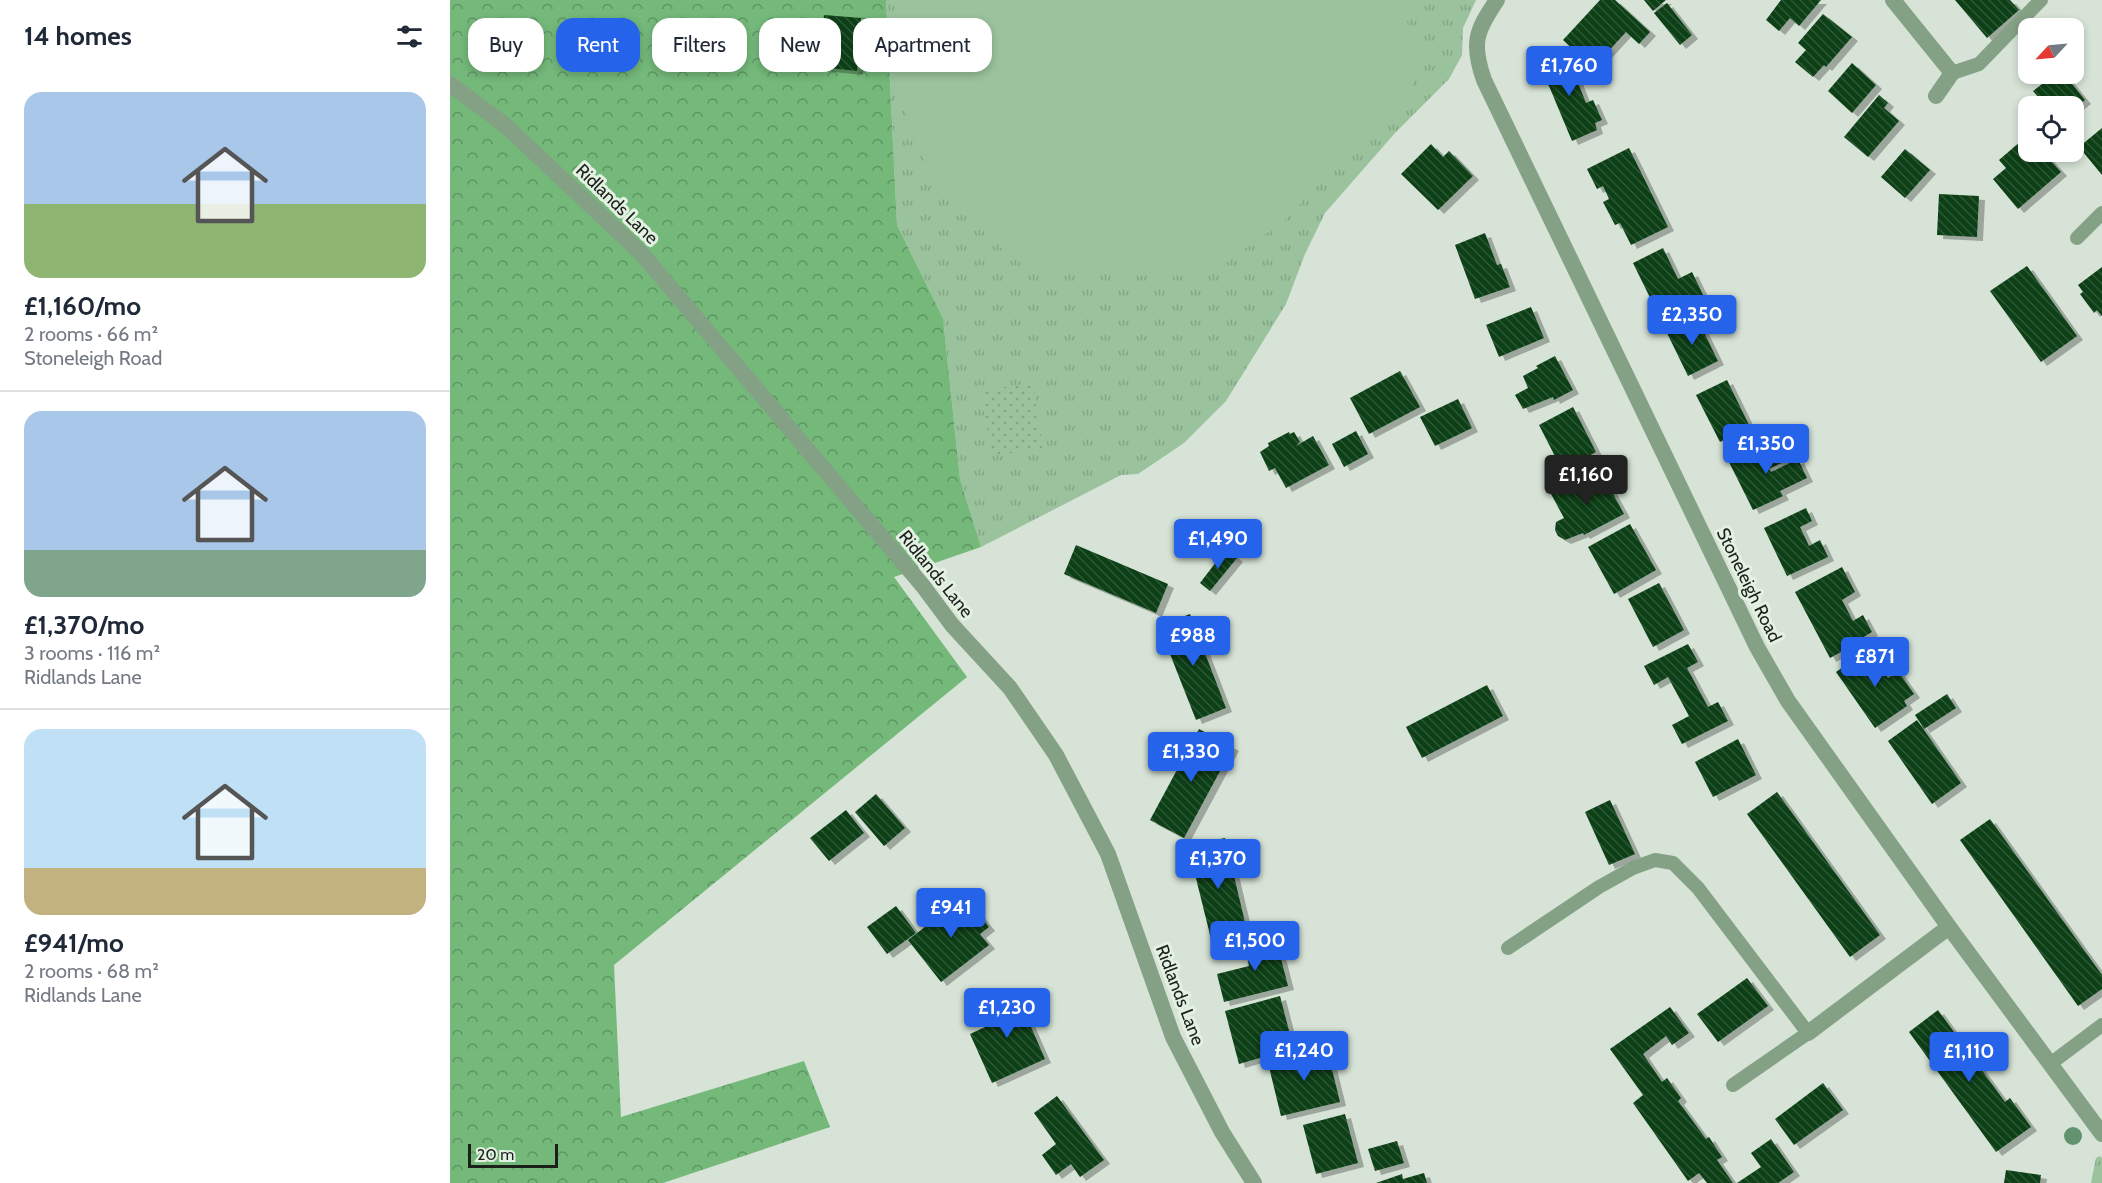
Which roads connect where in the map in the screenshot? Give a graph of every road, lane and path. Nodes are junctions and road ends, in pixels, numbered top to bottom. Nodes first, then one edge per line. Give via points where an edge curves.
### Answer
1 (1497, 0) edge
2 (1893, 0) edge
3 (2041, 0) edge
4 (1952, 73) junction
5 (450, 84) edge
6 (1936, 96) dead end
7 (2102, 213) edge
8 (2077, 238) dead end
9 (1949, 927) junction
10 (1508, 948) dead end
11 (2102, 1025) edge
12 (1808, 1033) junction
13 (2050, 1064) junction
14 (1733, 1085) dead end
15 (2102, 1134) edge
16 (1254, 1183) edge

1 - 9 street, Stoneleigh Road via 1476,44 1476,59 1484,80 1752,636 1788,701
2 - 4 street
3 - 4 lane via 1979,64
4 - 6 street
5 - 16 street, Ridlands Lane via 505,125 642,254 952,625 1010,688 1056,755 1108,854 1173,1037 1222,1132
7 - 8 lane
9 - 12 street
9 - 13 street, Stoneleigh Road
10 - 12 lane via 1633,868 1655,860 1673,862 1698,888
11 - 13 lane
12 - 14 lane
13 - 15 street, Stoneleigh Road

